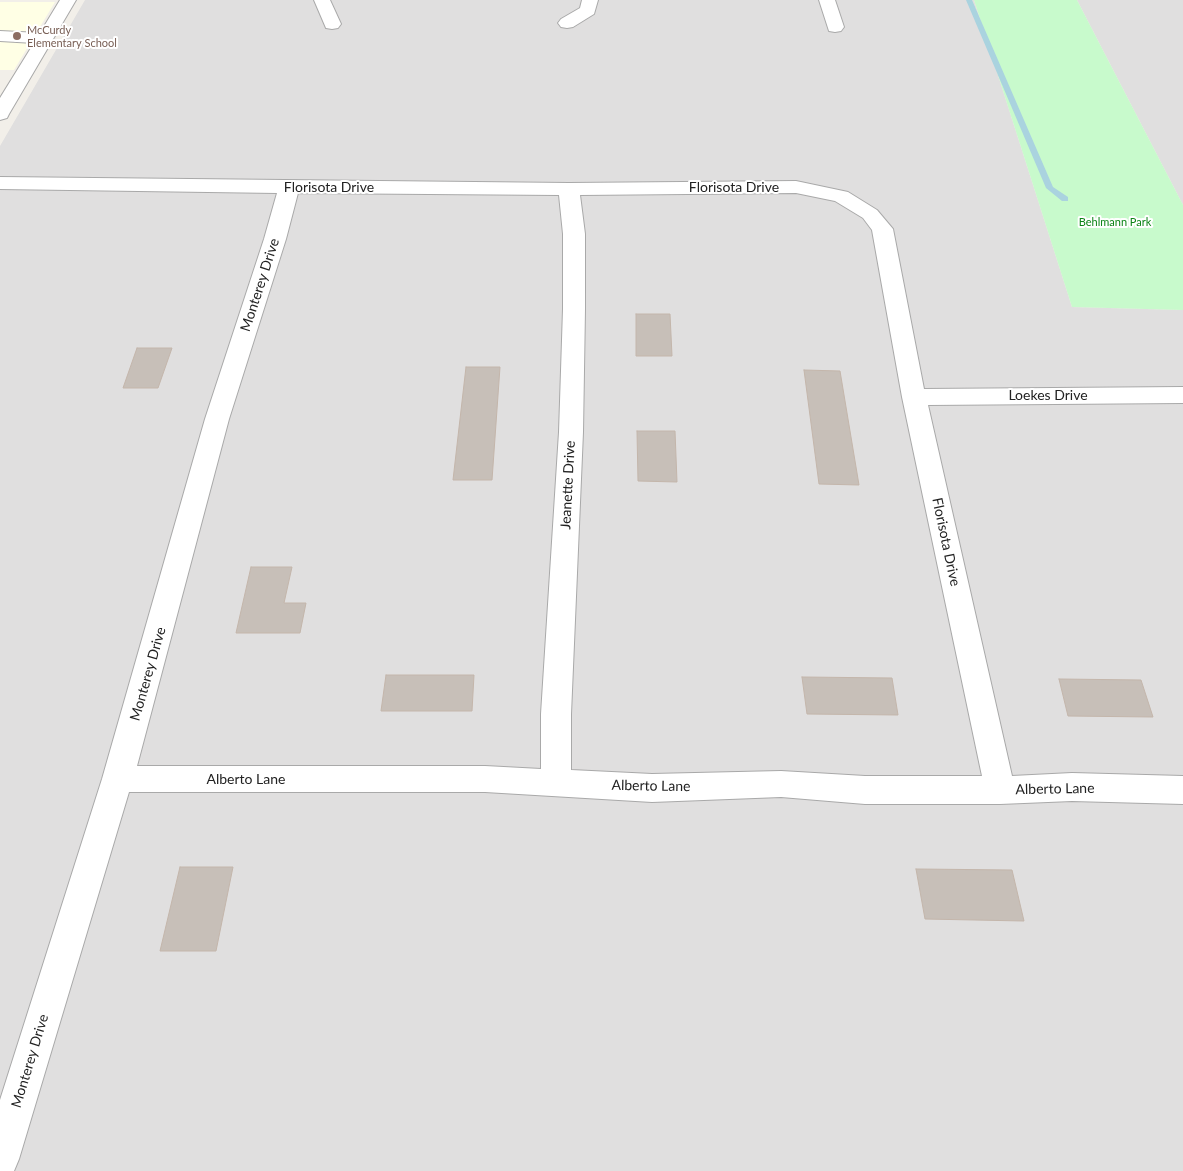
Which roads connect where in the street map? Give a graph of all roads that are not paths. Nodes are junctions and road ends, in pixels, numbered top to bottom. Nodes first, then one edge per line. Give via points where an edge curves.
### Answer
1 (68, 0) edge
2 (322, 0) edge
3 (590, 0) edge
4 (827, 0) edge
5 (332, 24) dead end
6 (567, 24) dead end
7 (835, 26) dead end
8 (0, 36) edge
9 (45, 38) junction
10 (0, 114) edge
11 (0, 183) edge
12 (289, 187) junction
13 (569, 189) junction
14 (1183, 395) edge
15 (914, 397) junction
16 (118, 779) junction
17 (556, 782) junction
18 (1000, 790) junction
19 (1183, 790) edge
20 (0, 1159) edge

1 - 9 street
2 - 5 street
3 - 6 street via 588,10
4 - 7 street
8 - 9 street
9 - 10 street
11 - 12 street, Florisota Drive
12 - 13 street, Florisota Drive
12 - 16 street, Monterey Drive via 217,419
13 - 15 street, Florisota Drive via 796,187 841,196 870,214 882,229
13 - 17 street, Jeanette Drive via 574,234 571,432 556,714
14 - 15 street, Loekes Drive
15 - 18 street, Florisota Drive
16 - 17 street, Alberto Lane via 485,779
16 - 20 street, Monterey Drive
17 - 18 street, Alberto Lane via 652,788 781,784 865,790
18 - 19 street, Alberto Lane via 1072,787

